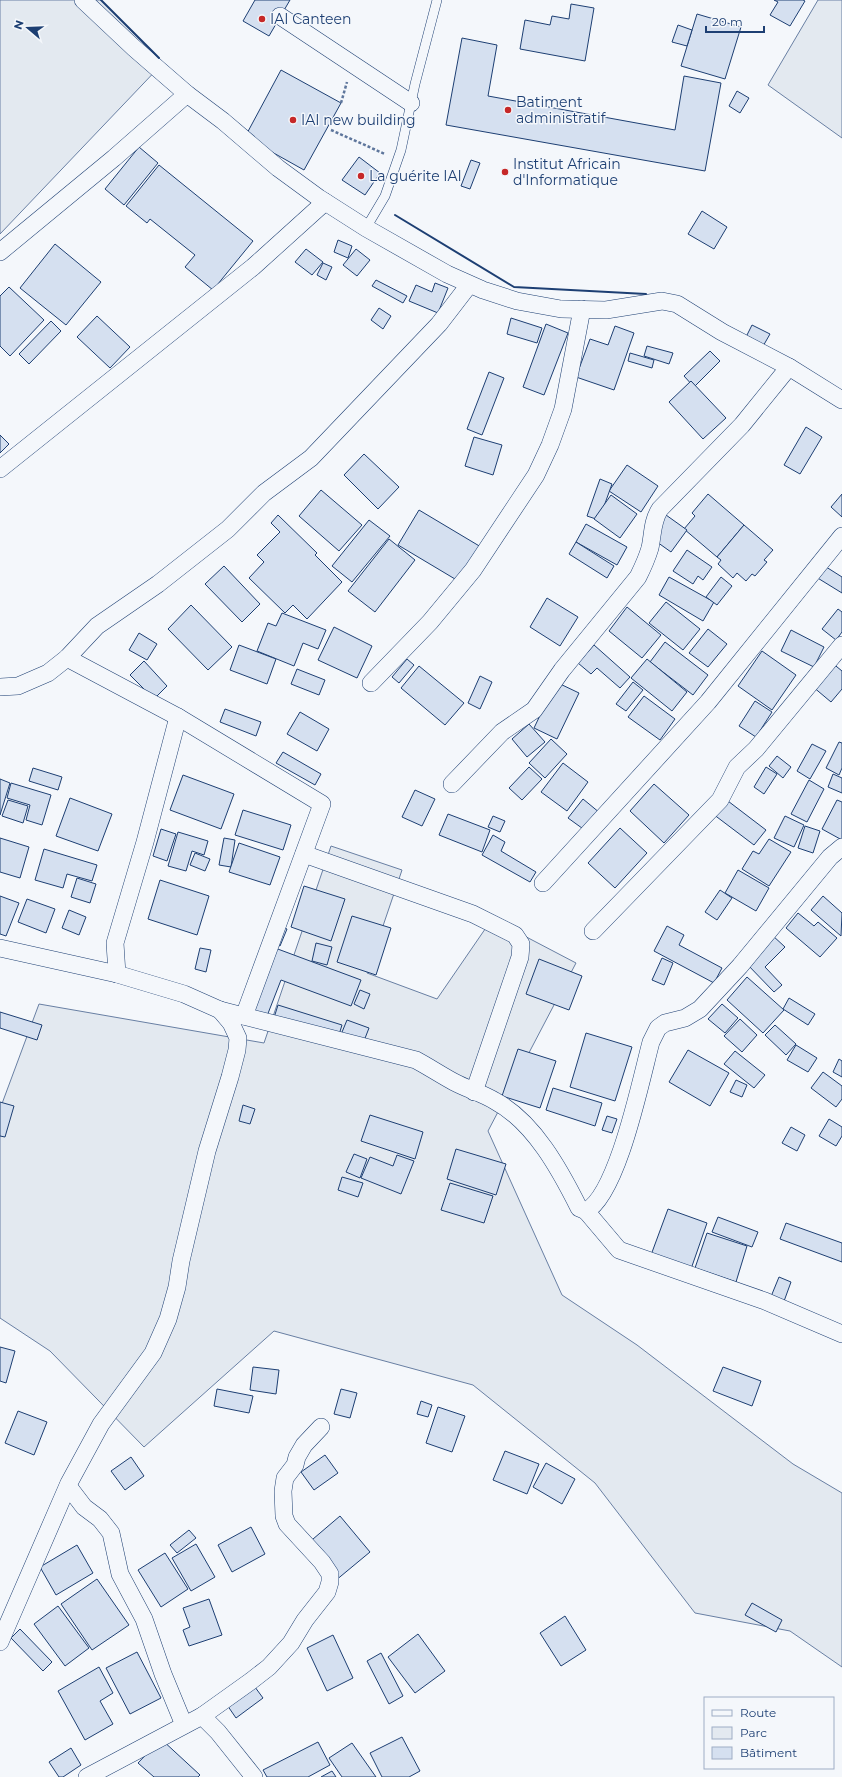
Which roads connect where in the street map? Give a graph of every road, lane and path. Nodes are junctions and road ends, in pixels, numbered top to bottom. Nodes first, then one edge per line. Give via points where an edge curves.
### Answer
1 (83, 0) edge
2 (436, 0) edge
3 (280, 16) dead end
4 (187, 94) junction
5 (411, 103) junction
6 (331, 130) dead end
7 (398, 159) junction
8 (324, 202) junction
9 (366, 228) junction
10 (0, 252) edge
11 (469, 285) junction
12 (582, 310) junction
13 (789, 367) junction
14 (842, 400) edge
15 (0, 469) edge
16 (842, 536) edge
17 (842, 645) edge
18 (67, 658) junction
19 (371, 683) dead end
20 (0, 687) edge
21 (178, 718) junction
22 (452, 784) dead end
23 (842, 847) edge
24 (304, 854) junction
25 (543, 883) dead end
26 (593, 931) dead end
27 (0, 948) edge
28 (117, 974) junction
29 (220, 1010) junction
30 (244, 1016) junction
31 (474, 1092) junction
32 (586, 1211) junction
33 (842, 1334) edge
34 (321, 1427) dead end
35 (68, 1486) junction
36 (0, 1642) edge
37 (202, 1716) junction
38 (184, 1725) junction
39 (86, 1777) edge
40 (254, 1777) edge

1 - 4 street
2 - 5 lane
3 - 5 street
4 - 8 street
4 - 10 street
5 - 7 lane
6 - 7 path
7 - 9 lane via 385,196
8 - 9 street
8 - 15 street via 253,267
9 - 11 street
11 - 12 street via 517,301
11 - 18 street via 440,324 311,458 264,493 228,528 158,584 97,626
12 - 13 street via 606,310 662,301 677,304 722,332
12 - 19 street via 563,409 536,475 473,570 430,622
13 - 14 street
13 - 22 street via 742,425 660,509 655,517 645,563 638,577 562,670 534,710 502,732
16 - 25 street via 708,702
17 - 26 street via 756,749 737,767 720,800
18 - 20 street via 36,679 18,686
18 - 21 street
21 - 24 street via 322,804
21 - 28 street via 115,943
23 - 32 street via 830,857 740,966 700,1009 685,1018 665,1023 658,1028 651,1042 621,1150 610,1180 592,1207
24 - 30 street
24 - 31 street via 473,914 515,935 521,944 520,957
27 - 28 street
28 - 29 street via 184,994
29 - 30 street
29 - 35 street via 231,1023 238,1038 238,1050 207,1151 168,1319 153,1353 101,1424
30 - 31 street via 416,1060
31 - 32 street via 496,1101 518,1118 543,1144 579,1208
32 - 33 street via 619,1250 765,1301
34 - 37 street via 304,1445 295,1465 285,1478 283,1498 287,1524 330,1574 327,1592 291,1643 269,1666
35 - 36 street
35 - 38 street via 84,1507 100,1519 111,1533 120,1574 144,1619
37 - 38 street
37 - 40 street
38 - 39 street

